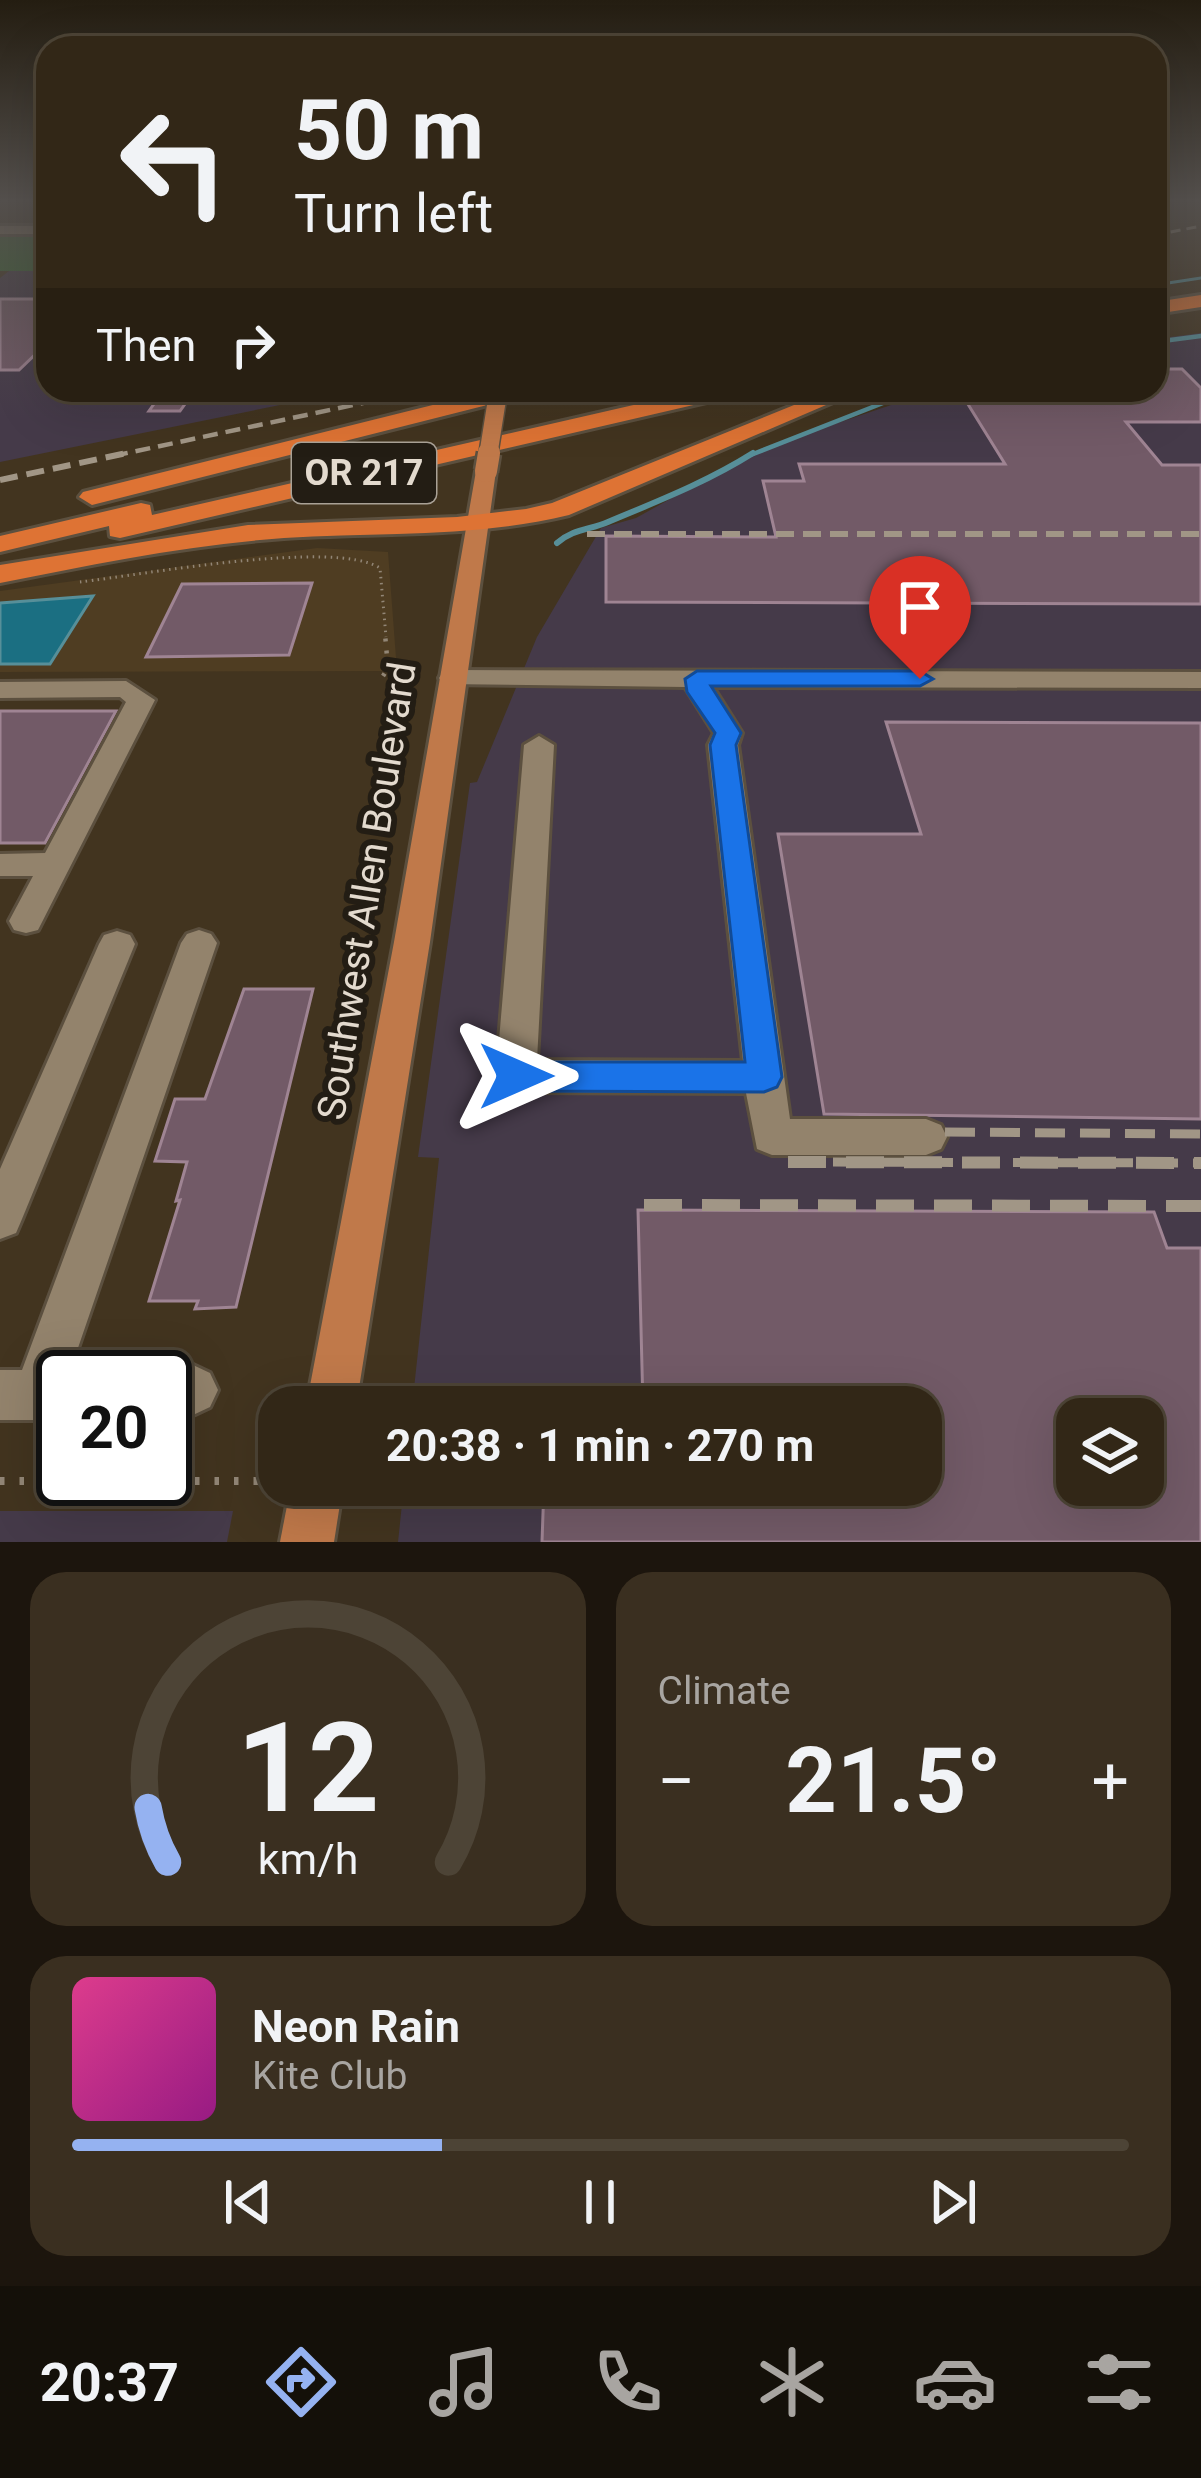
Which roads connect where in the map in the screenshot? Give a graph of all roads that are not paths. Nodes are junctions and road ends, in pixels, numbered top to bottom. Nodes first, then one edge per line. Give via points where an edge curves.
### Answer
1 (1201, 301) edge
2 (1167, 309) edge
3 (1201, 310) edge
4 (1167, 311) edge
5 (466, 402) edge
6 (503, 402) edge
7 (619, 402) edge
8 (676, 402) edge
9 (821, 402) edge
10 (0, 518) edge
11 (478, 526) junction
12 (0, 544) edge
13 (0, 558) edge
14 (0, 574) edge
15 (453, 678) junction
16 (697, 679) junction
17 (1201, 680) edge
18 (0, 690) edge
19 (539, 745) dead end
20 (56, 864) junction
21 (0, 865) edge
22 (26, 921) dead end
23 (116, 944) dead end
24 (199, 944) dead end
25 (764, 1077) junction
26 (926, 1137) dead end
27 (0, 1219) edge
28 (335, 1386) edge
29 (33, 1395) edge
30 (313, 1506) edge
31 (307, 1542) edge

1 - 2 highway
3 - 4 highway
5 - 10 highway
6 - 11 main road, Southwest Allen Boulevard, bridge
7 - 12 highway, OR 217
8 - 13 highway, OR 217
9 - 11 highway via 560,509
11 - 14 highway via 224,536
11 - 15 main road, Southwest Allen Boulevard
15 - 16 street
15 - 28 main road, Southwest Allen Boulevard
16 - 17 street
16 - 25 street via 728,733 723,745
18 - 20 street via 126,689 141,700
19 - 25 street via 516,1076
20 - 21 street
20 - 22 street
23 - 27 street
24 - 29 street
25 - 26 street via 772,1137
30 - 31 main road

